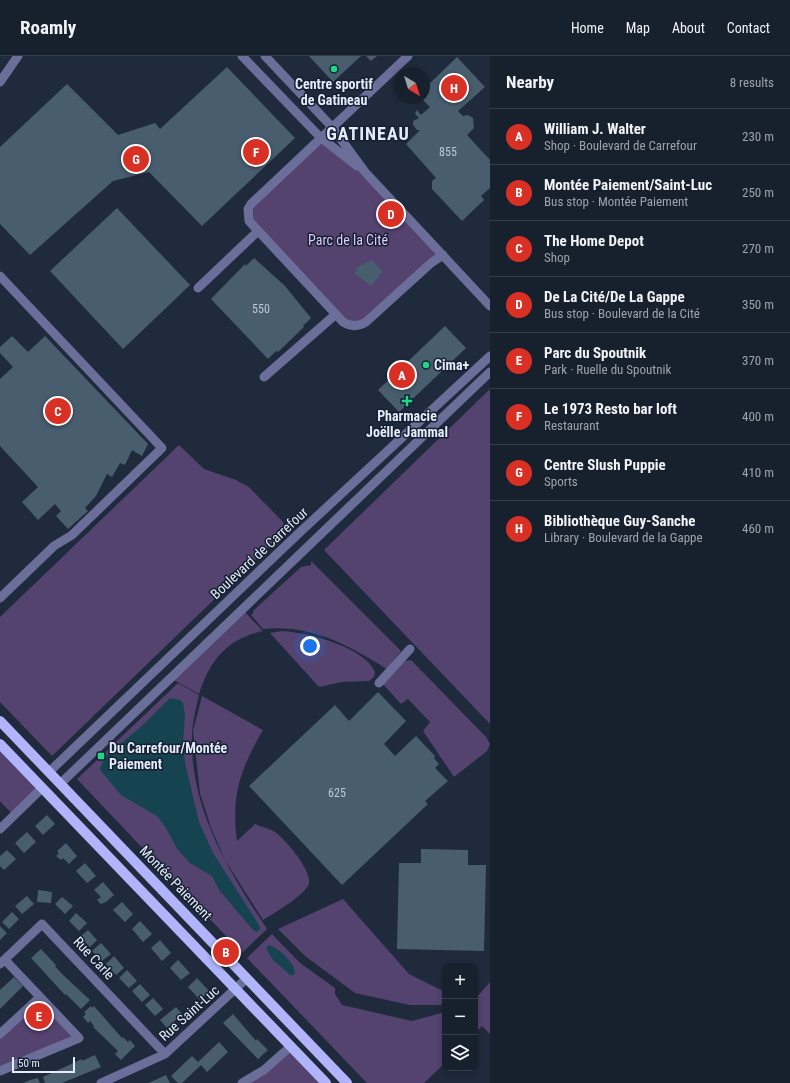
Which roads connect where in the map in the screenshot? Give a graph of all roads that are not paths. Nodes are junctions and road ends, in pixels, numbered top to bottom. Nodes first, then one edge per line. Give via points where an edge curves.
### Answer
1 (18, 56) edge
2 (242, 56) edge
3 (265, 56) edge
4 (408, 56) edge
5 (0, 82) edge
6 (332, 127) junction
7 (320, 137) junction
8 (365, 172) junction
9 (257, 232) junction
10 (443, 255) junction
11 (0, 276) edge
12 (198, 288) dead end
13 (490, 306) edge
14 (336, 314) junction
15 (490, 356) edge
16 (490, 372) edge
17 (264, 377) dead end
18 (0, 598) edge
19 (410, 649) dead end
20 (379, 683) dead end
21 (0, 721) edge
22 (0, 744) edge
23 (49, 772) junction
24 (60, 784) junction
25 (42, 788) junction
26 (0, 829) edge
27 (2, 962) edge
28 (247, 978) junction
29 (236, 988) junction
30 (40, 997) junction
31 (0, 1034) edge
32 (291, 1046) junction
33 (164, 1054) junction
34 (0, 1071) edge
35 (101, 1083) edge
36 (242, 1083) edge
37 (326, 1083) edge
38 (347, 1083) edge

1 - 5 street
2 - 7 street
3 - 6 street
4 - 6 street
6 - 7 street
6 - 8 street
7 - 8 street
7 - 9 street via 248,209 249,221
8 - 10 street
9 - 12 street
9 - 14 street
10 - 13 street
10 - 14 street via 361,325 349,326
11 - 18 street via 162,448 72,535 54,546
14 - 17 street
15 - 23 street, Boulevard de Carrefour via 299,533
16 - 24 street, Boulevard de Carrefour
19 - 20 street
21 - 23 main road, Montée Paiement
22 - 25 main road
23 - 24 main road, Montée Paiement
23 - 25 main road
24 - 25 main road
24 - 28 main road, Montée Paiement
25 - 26 street
25 - 29 main road
27 - 30 street
27 - 33 street, Rue Carle via 42,924
28 - 29 street, Rue Saint-Luc
28 - 38 main road, Montée Paiement
29 - 32 main road
29 - 33 street, Rue Saint-Luc
30 - 31 street
30 - 34 street via 79,1038
32 - 36 street via 264,1070
32 - 37 main road
33 - 35 street, Rue Saint-Luc

